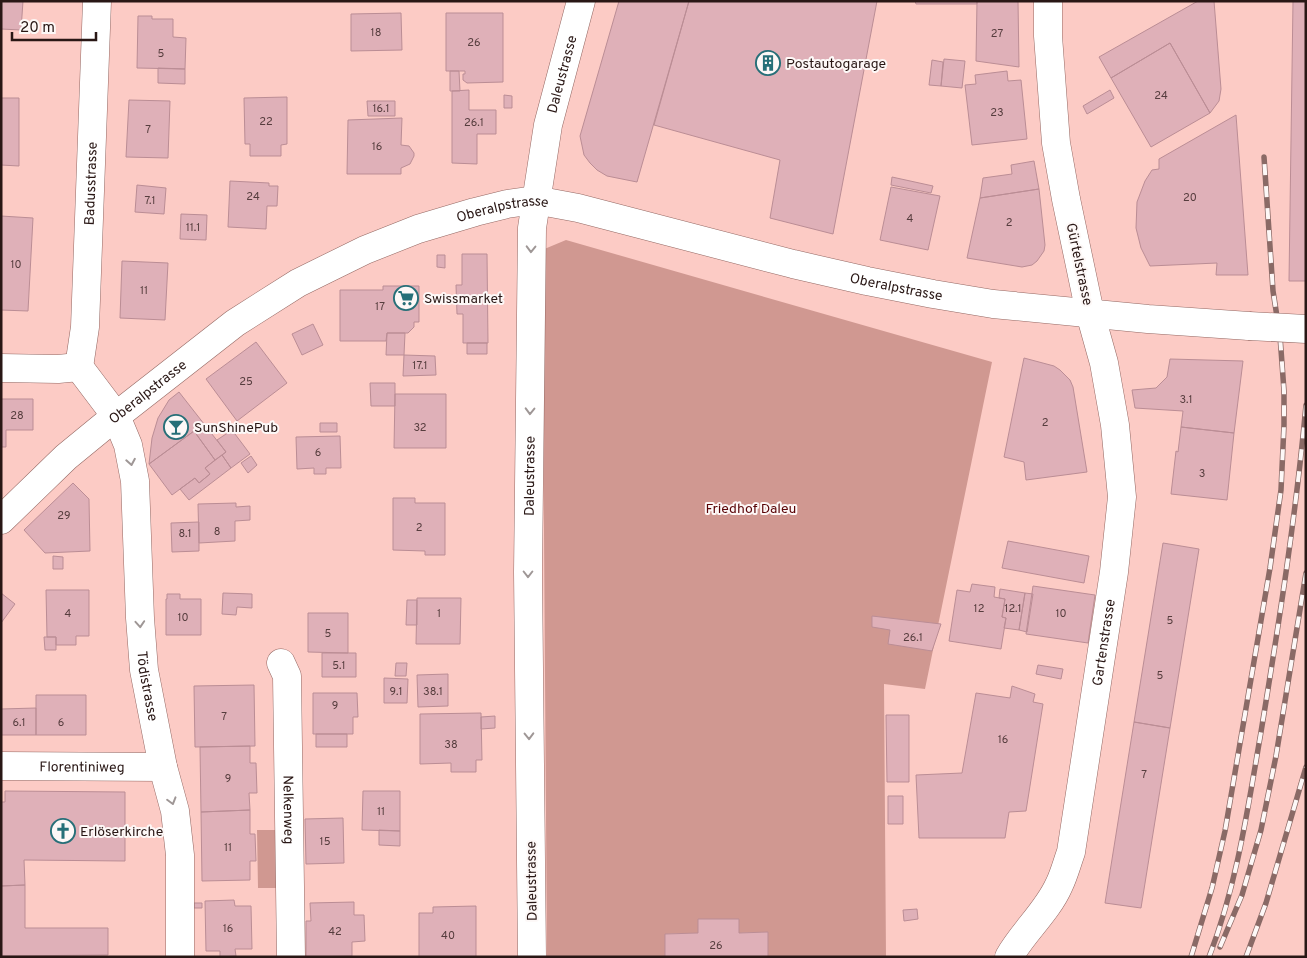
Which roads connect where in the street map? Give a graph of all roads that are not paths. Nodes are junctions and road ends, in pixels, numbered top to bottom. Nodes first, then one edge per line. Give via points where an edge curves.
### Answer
1 (97, 1) edge
2 (581, 1) edge
3 (1048, 1) edge
4 (535, 200) junction
5 (1090, 313) junction
6 (1306, 329) edge
7 (79, 367) junction
8 (1, 368) edge
9 (116, 416) junction
10 (1, 520) edge
11 (281, 663) dead end
12 (1, 766) edge
13 (163, 767) junction
14 (180, 957) edge
15 (291, 957) edge
16 (532, 957) edge
17 (1009, 957) edge

1 - 7 street, Badusstrasse via 85,327
2 - 4 street, Daleustrasse via 548,125
3 - 5 street, Gürtelstrasse via 1056,142
4 - 5 street, Oberalpstrasse via 867,281 993,304
4 - 9 street, Oberalpstrasse via 507,204 418,229 364,250 298,283 235,323
4 -> 16 street, Daleustrasse via 528,572
5 - 6 street, Gürtelstrasse, bridge
5 - 17 street, Gartenstrasse via 1104,363 1115,425 1122,496 1118,541 1071,852 1058,886
7 - 8 street
7 - 9 street, Tödistrasse
9 - 10 street, Oberalpstrasse via 66,457
9 -> 13 street, Tödistrasse via 128,445 135,481 144,670
11 - 15 street, Nelkenweg via 287,676
12 - 13 street, Florentiniweg
13 -> 14 street, Tödistrasse via 175,811 180,855

